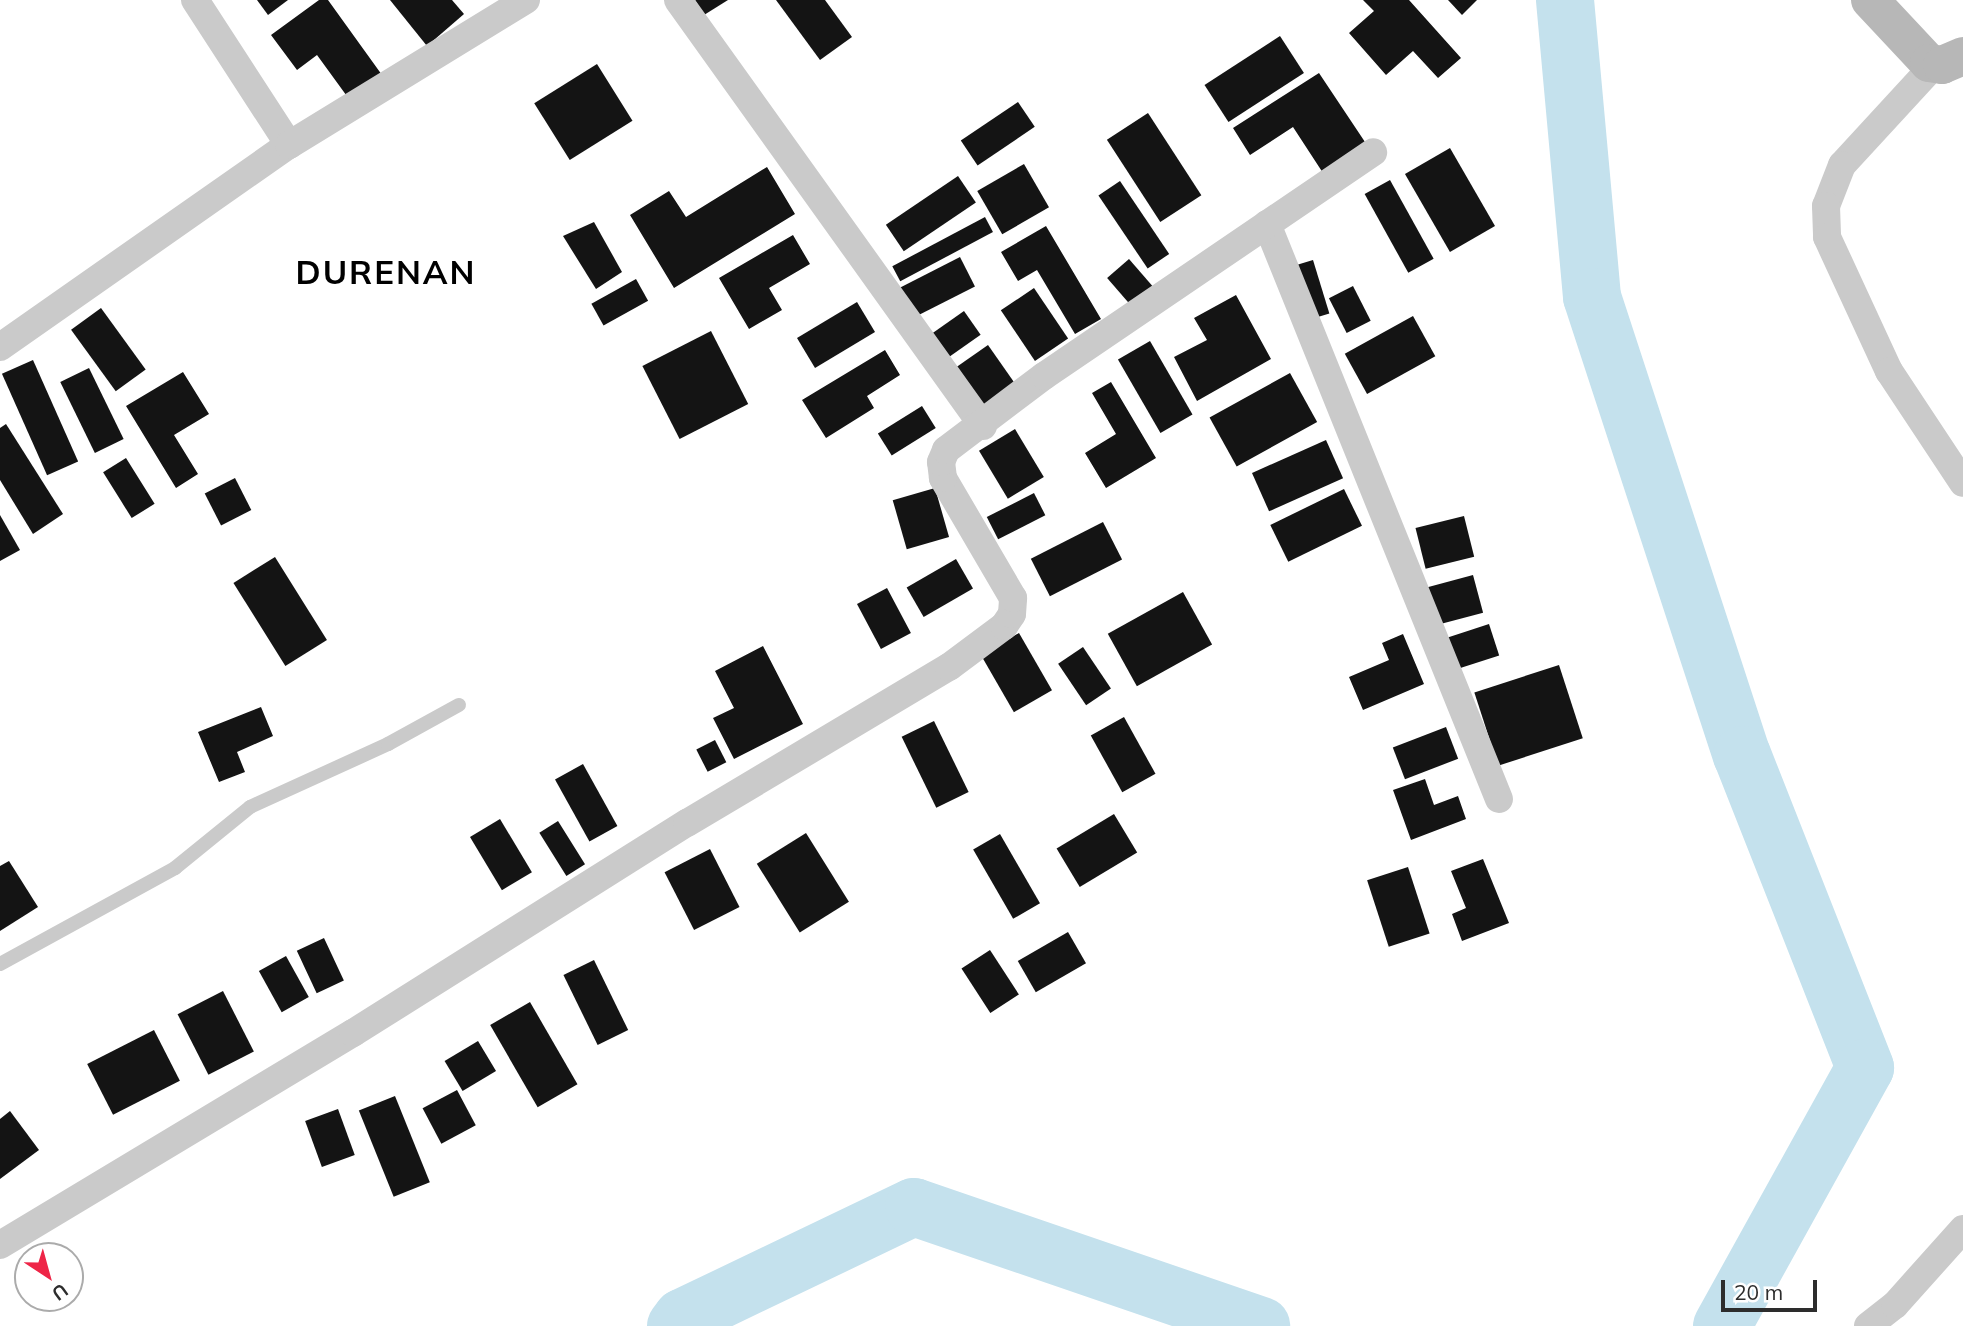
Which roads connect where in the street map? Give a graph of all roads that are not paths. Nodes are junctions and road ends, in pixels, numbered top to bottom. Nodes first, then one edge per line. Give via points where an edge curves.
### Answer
1 (195, 0) edge
2 (526, 0) edge
3 (678, 0) edge
4 (1870, 0) edge
5 (1949, 60) edge
6 (289, 145) junction
7 (1373, 152) dead end
8 (1267, 224) junction
9 (0, 347) edge
10 (983, 426) junction
11 (1963, 483) edge
12 (458, 705) dead end
13 (1499, 799) dead end
14 (0, 964) edge
15 (1963, 1228) edge
16 (0, 1245) edge
17 (1867, 1326) edge

1 - 6 street
2 - 6 street
3 - 10 street
4 - 5 street via 1923,58
5 - 11 street via 1842,165 1826,206 1827,237 1889,372
6 - 9 street
7 - 8 street
8 - 10 street via 1044,376
8 - 13 street
10 - 16 street via 946,450 941,462 951,495 1013,598 1012,614 1004,626 949,667 687,822 354,1033
12 - 14 lane via 388,744 250,807 175,867
15 - 17 street via 1895,1305

